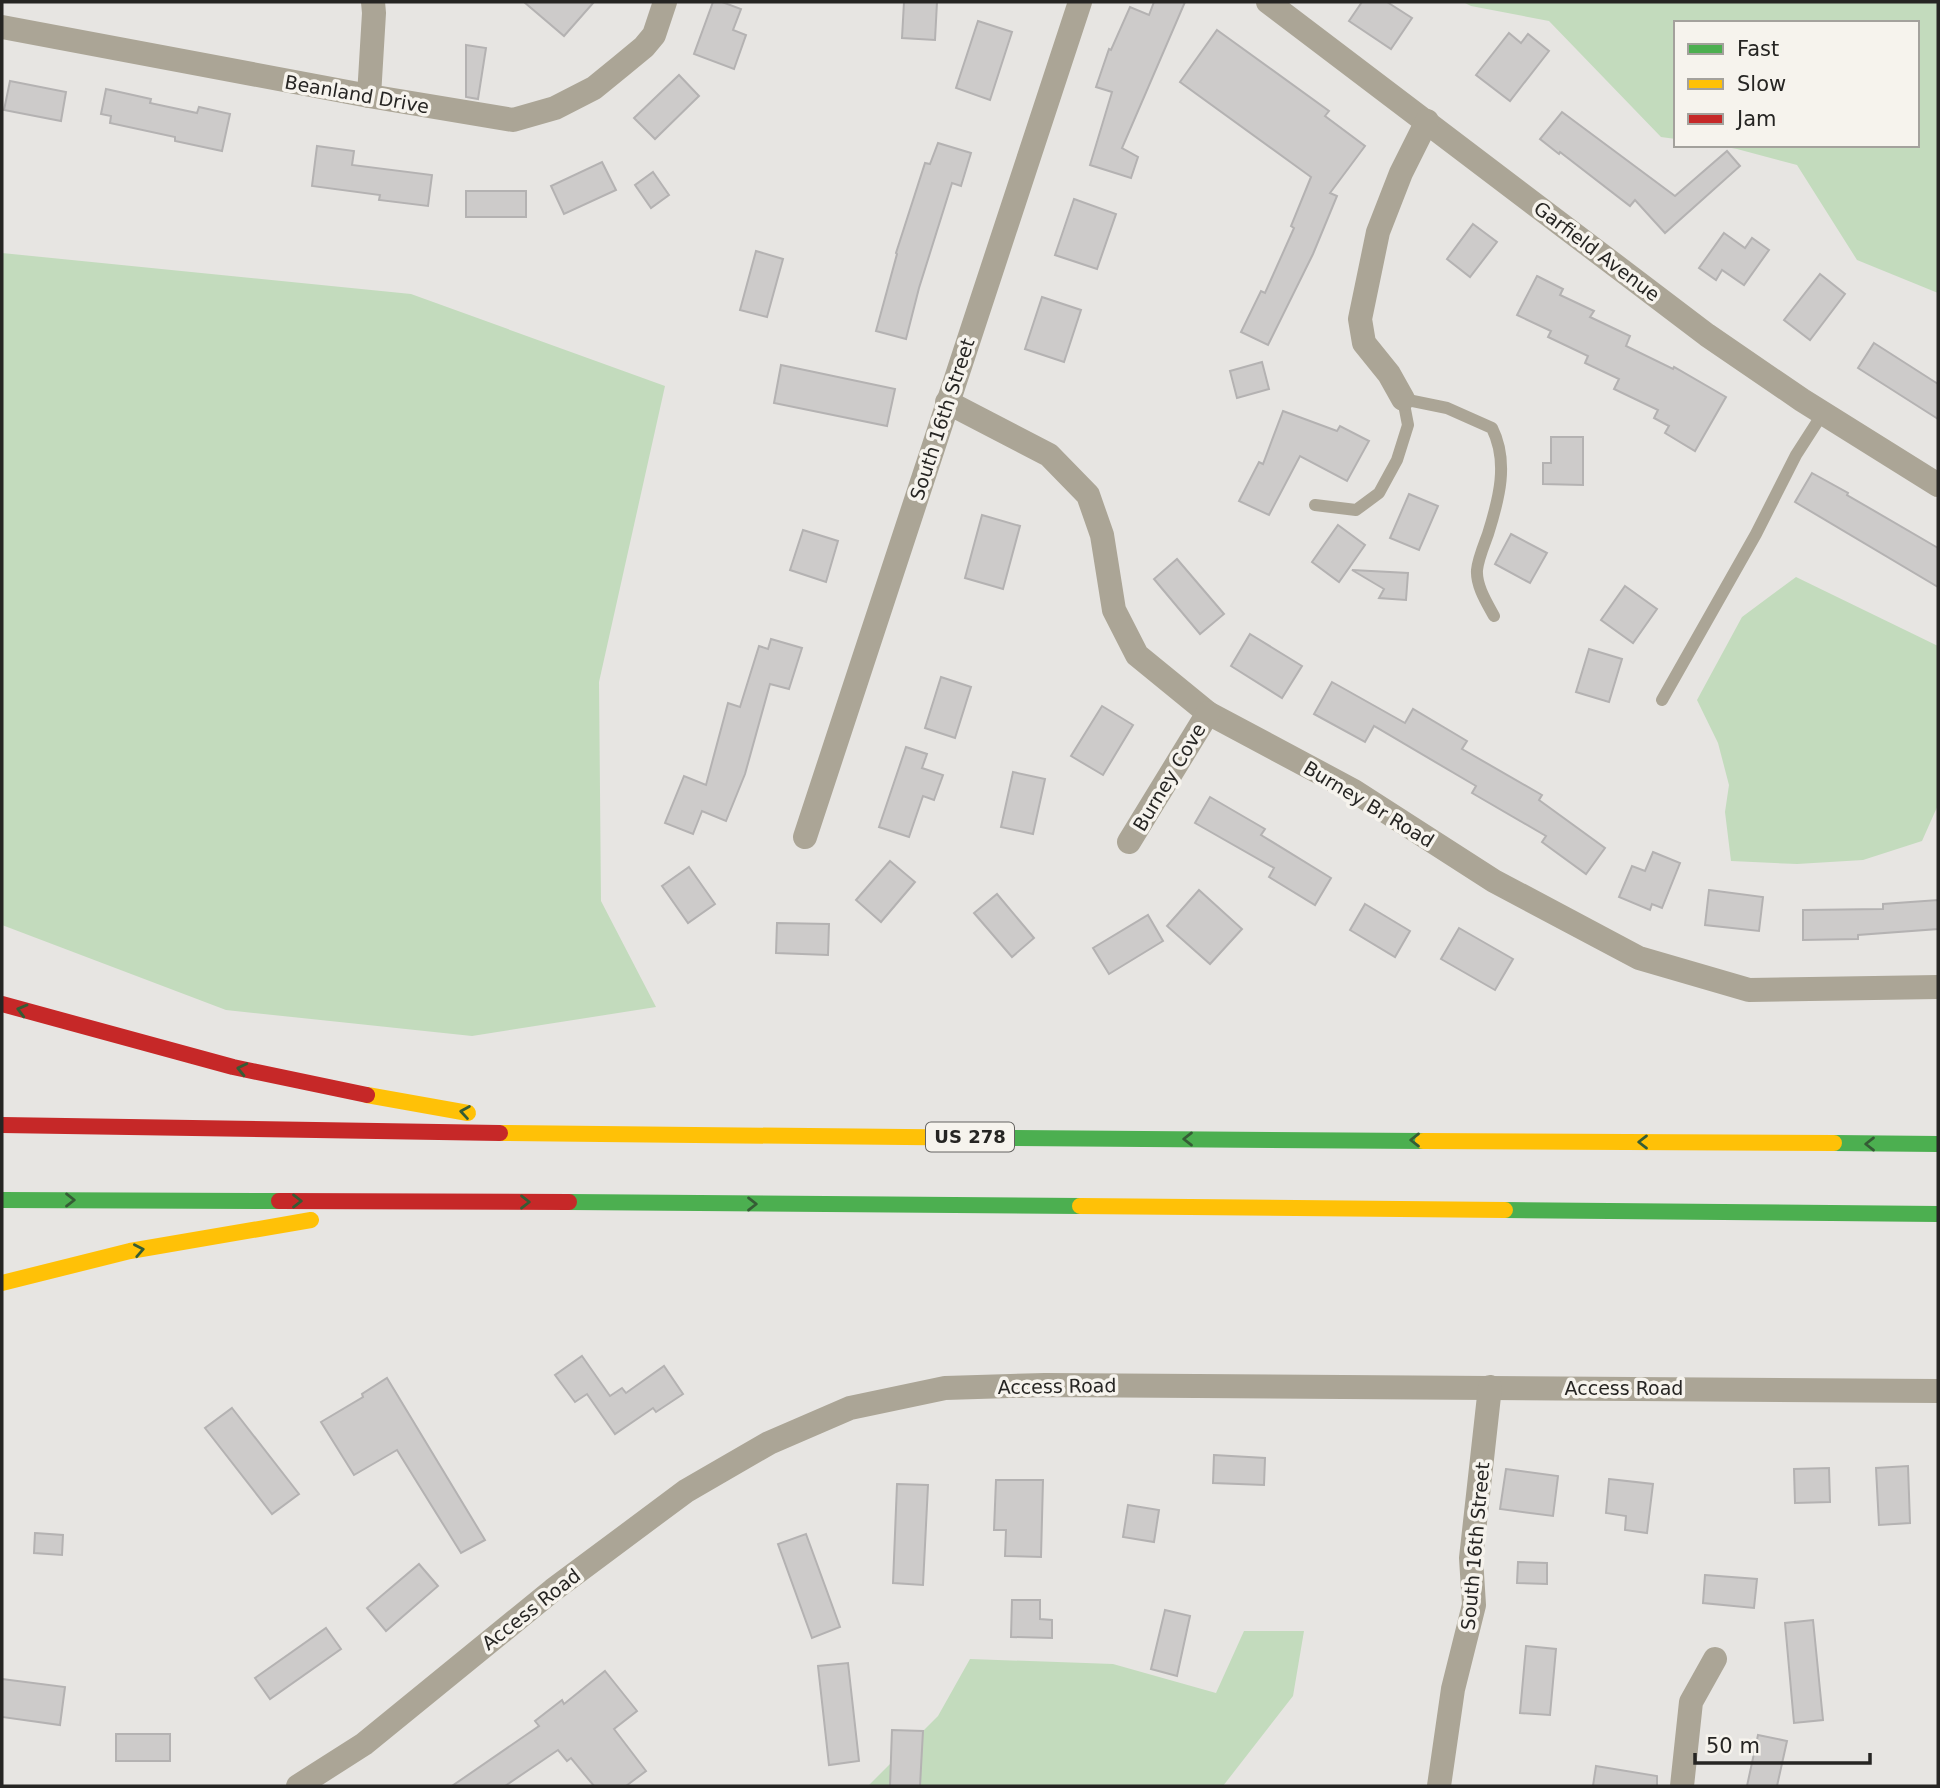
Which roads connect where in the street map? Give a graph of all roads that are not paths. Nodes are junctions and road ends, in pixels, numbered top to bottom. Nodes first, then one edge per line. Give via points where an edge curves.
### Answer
1 (373, 2) edge
2 (665, 2) edge
3 (1080, 2) edge
4 (1268, 2) edge
5 (2, 27) edge
6 (369, 96) junction
7 (1427, 121) junction
8 (1403, 399) junction
9 (947, 402) junction
10 (1823, 413) junction
11 (1938, 485) edge
12 (1315, 505) dead end
13 (1494, 616) dead end
14 (1662, 700) dead end
15 (1208, 713) junction
16 (805, 837) dead end
17 (1129, 842) dead end
18 (1938, 987) edge
19 (2, 1004) edge
20 (2, 1125) edge
21 (605, 1135) junction
22 (1938, 1144) edge
23 (2, 1200) edge
24 (476, 1201) junction
25 (1938, 1214) edge
26 (2, 1283) edge
27 (1490, 1387) junction
28 (1938, 1391) edge
29 (1715, 1659) dead end
30 (298, 1786) edge
31 (1439, 1786) edge
32 (1682, 1786) edge

1 - 6 street
2 - 6 street, Beanland Drive via 644,47 594,88 555,108 513,120
3 - 9 street, South 16th Street
4 - 7 street, Garfield Avenue
5 - 6 street, Beanland Drive
7 - 8 street via 1378,232 1360,319 1364,344 1390,374
7 - 10 street, Garfield Avenue via 1707,335
8 - 12 lane via 1408,425 1397,460 1378,493 1356,510
8 - 13 lane via 1447,408 1492,428 1500,444 1502,469 1496,509 1477,571
9 - 15 street, Burney Br Road via 1049,455 1088,495 1102,535 1114,610 1138,654
9 - 16 street, South 16th Street
10 - 11 street, Garfield Avenue
10 - 14 lane
15 - 17 street, Burney Cove
15 - 18 street, Burney Br Road via 1354,791 1494,881 1639,958 1749,990
21 -> 19 highway via 385,1099 233,1067
20 - 21 highway, US 278
22 -> 21 highway, US 278
23 -> 24 highway
24 -> 25 highway
26 -> 24 highway via 130,1251 284,1223
27 - 28 street, Access Road
27 - 30 street, Access Road via 944,1388 850,1408 769,1443 686,1490 552,1590 364,1744
27 - 31 street, South 16th Street via 1471,1558 1474,1605 1453,1689
29 - 32 street via 1691,1702

